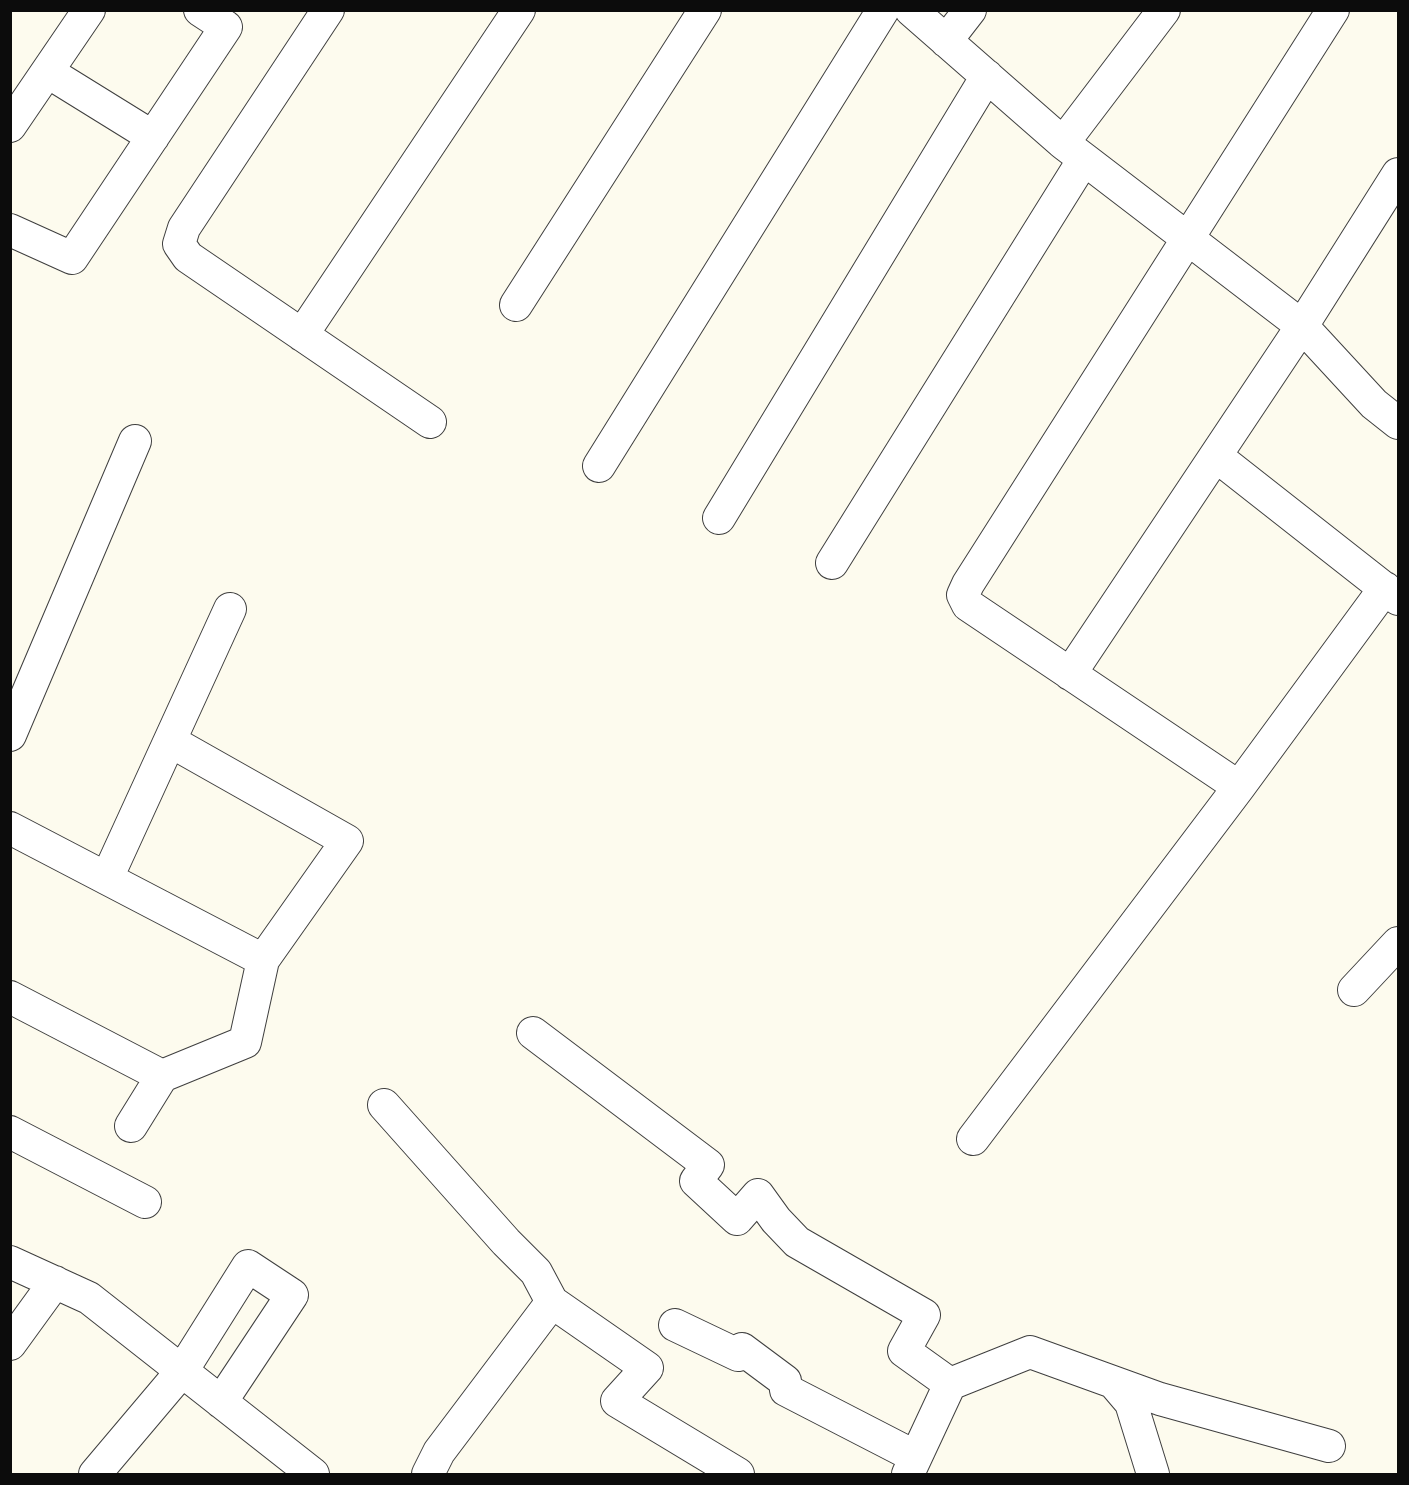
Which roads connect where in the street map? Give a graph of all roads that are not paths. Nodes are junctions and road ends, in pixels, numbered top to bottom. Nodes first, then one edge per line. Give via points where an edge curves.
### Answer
1 (89, 10) edge
2 (200, 10) edge
3 (328, 10) edge
4 (519, 10) edge
5 (705, 10) edge
6 (883, 10) edge
7 (911, 10) edge
8 (970, 10) edge
9 (1164, 10) edge
10 (1333, 10) edge
11 (946, 41) junction
12 (48, 72) junction
13 (987, 76) junction
14 (10, 126) edge
15 (153, 137) junction
16 (1073, 151) junction
17 (1398, 174) edge
18 (10, 230) edge
19 (1188, 238) junction
20 (516, 305) dead end
21 (1302, 326) junction
22 (302, 335) junction
23 (430, 422) dead end
24 (1398, 423) edge
25 (135, 441) dead end
26 (1215, 456) junction
27 (599, 466) dead end
28 (719, 518) dead end
29 (832, 563) dead end
30 (1392, 594) edge
31 (230, 609) dead end
32 (1070, 674) junction
33 (10, 735) edge
34 (170, 741) junction
35 (1239, 788) junction
36 (10, 828) edge
37 (106, 878) junction
38 (1398, 943) edge
39 (263, 960) junction
40 (1354, 990) dead end
41 (10, 998) edge
42 (533, 1033) dead end
43 (162, 1076) junction
44 (384, 1105) dead end
45 (131, 1126) dead end
46 (10, 1132) edge
47 (973, 1139) dead end
48 (145, 1202) dead end
49 (10, 1262) edge
50 (55, 1282) junction
51 (552, 1302) junction
52 (675, 1325) dead end
53 (10, 1344) edge
54 (182, 1371) junction
55 (1114, 1383) junction
56 (950, 1384) junction
57 (221, 1402) junction
58 (1329, 1446) dead end
59 (912, 1466) edge
60 (95, 1474) edge
61 (313, 1474) edge
62 (428, 1474) edge
63 (738, 1474) edge
64 (1153, 1474) edge

1 - 12 street
2 - 15 street via 226,27
3 - 22 street via 184,228 179,244 188,257
4 - 22 street
5 - 20 street
6 - 27 street
7 - 11 street
8 - 11 street
9 - 16 street
10 - 19 street
11 - 13 street
12 - 14 street
12 - 15 street
13 - 16 street
13 - 28 street
15 - 18 street via 72,258
16 - 19 street
16 - 29 street
17 - 21 street
19 - 21 street
19 - 32 street via 963,595 968,605
21 - 24 street via 1374,404
21 - 26 street
22 - 23 street
25 - 33 street
26 - 30 street
26 - 32 street
30 - 35 street
31 - 34 street
32 - 35 street
34 - 37 street
34 - 39 street via 347,842
35 - 47 street
36 - 37 street
37 - 39 street
38 - 40 street
39 - 43 street via 245,1042
41 - 43 street
42 - 56 street via 708,1165 696,1181 737,1219 758,1195 797,1242 924,1315 904,1351
43 - 45 street
44 - 51 street via 536,1272
46 - 48 street
49 - 50 street
50 - 53 street
50 - 54 street via 89,1298
51 - 62 street via 439,1452
51 - 63 street via 647,1368 617,1401
52 - 59 street via 738,1355 742,1348 785,1381 786,1390
54 - 57 street
54 - 57 street via 248,1266 292,1295
54 - 60 street
55 - 56 street via 1030,1352
55 - 58 street
55 - 64 street via 1131,1403
56 - 59 street
57 - 61 street

